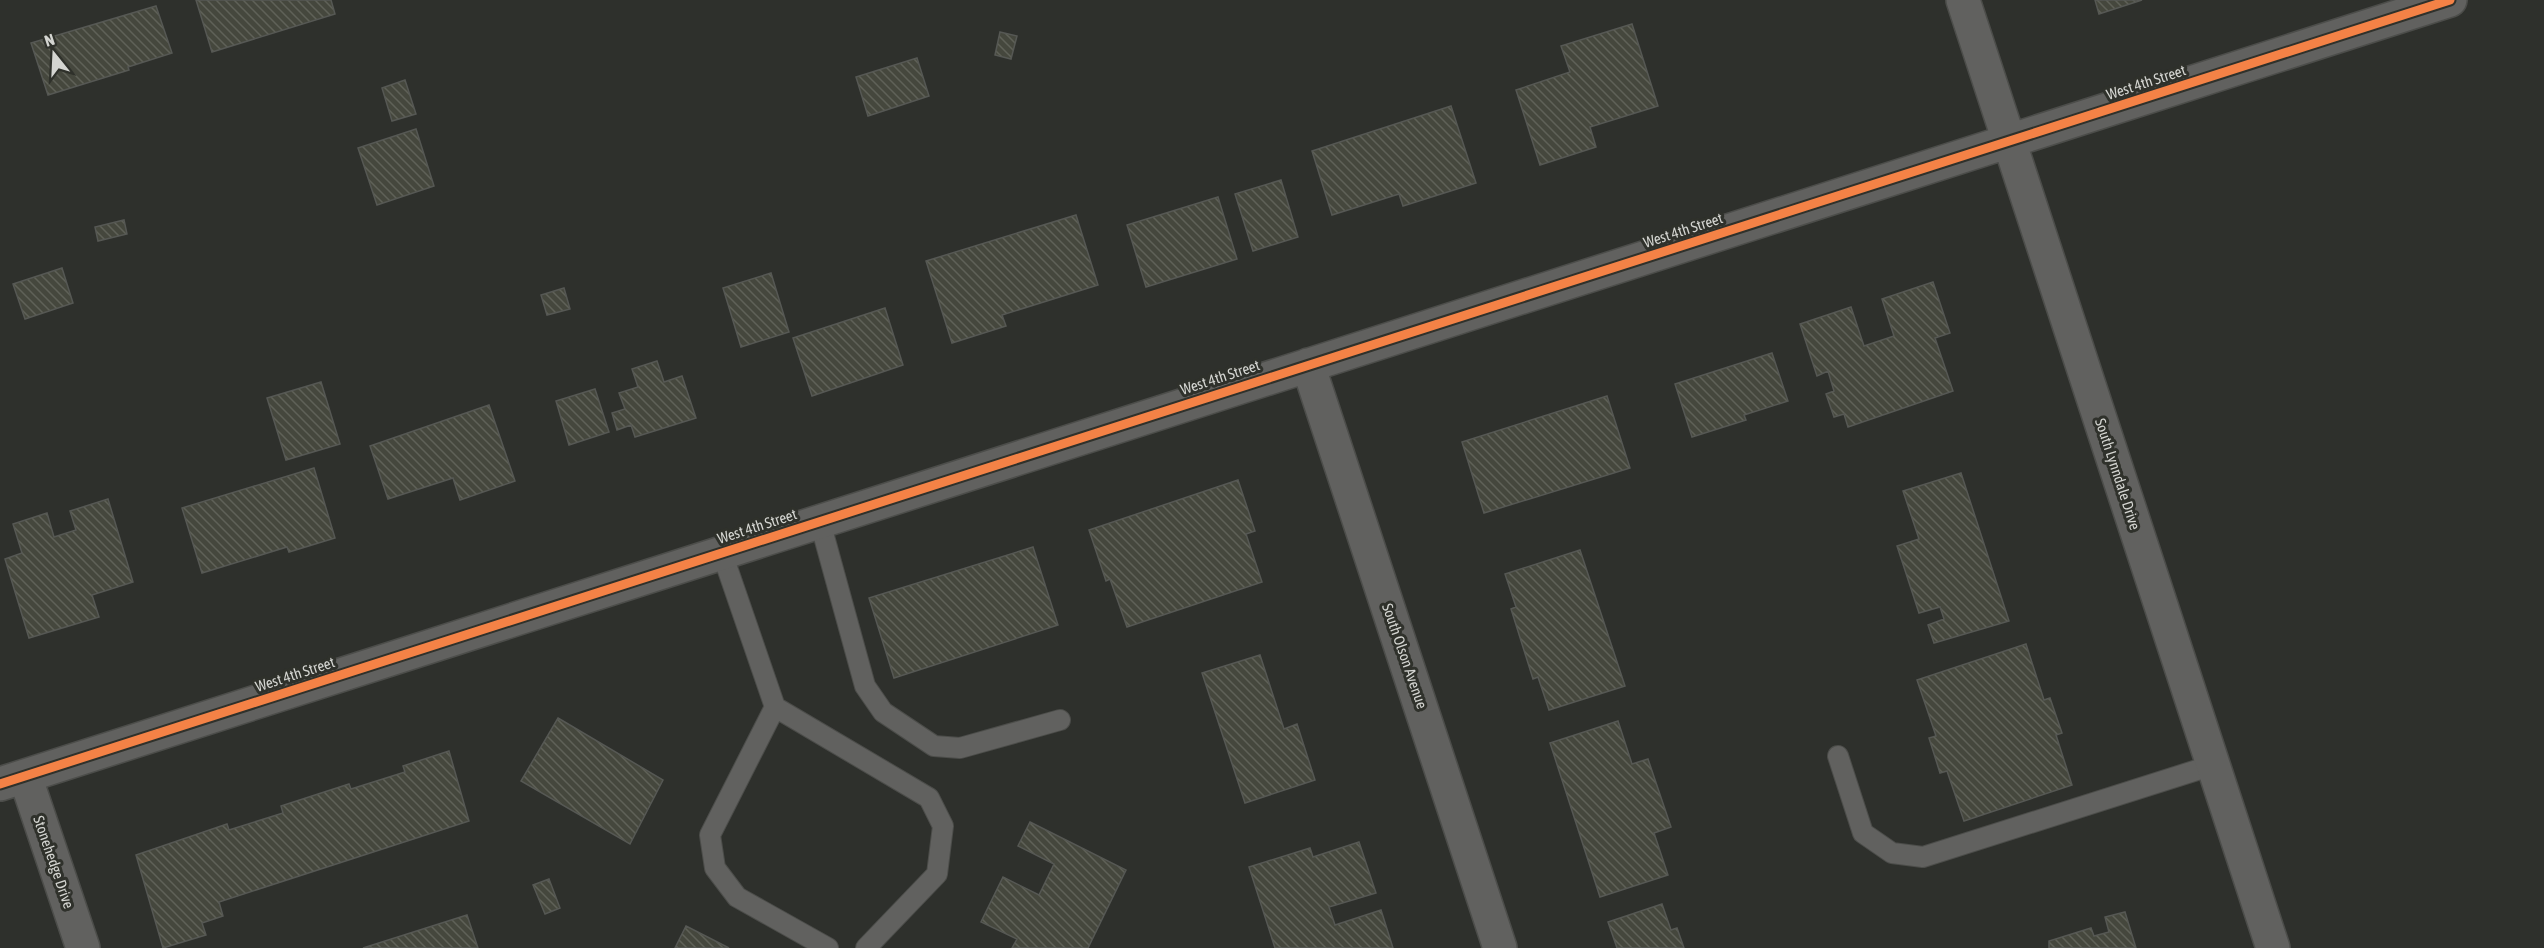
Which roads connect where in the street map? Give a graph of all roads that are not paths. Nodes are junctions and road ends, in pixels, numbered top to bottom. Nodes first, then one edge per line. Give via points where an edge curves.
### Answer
1 (1963, 0) edge
2 (2450, 0) edge
3 (2010, 142) junction
4 (1308, 364) junction
5 (820, 522) junction
6 (722, 553) junction
7 (774, 707) junction
8 (1060, 720) dead end
9 (1838, 756) dead end
10 (2213, 765) junction
11 (12, 780) edge
12 (83, 948) edge
13 (828, 948) edge
14 (866, 948) edge
15 (1500, 948) edge
16 (2273, 948) edge

1 - 3 street, South Lynndale Drive
2 - 3 street, West 4th Street
3 - 4 street, West 4th Street
3 - 10 street, South Lynndale Drive
4 - 5 street, West 4th Street
4 - 15 street, South Olson Avenue
5 - 6 street, West 4th Street
5 - 8 lane via 866,686 883,712 934,746 960,748
6 - 7 lane
6 - 11 street, West 4th Street
7 - 13 lane via 710,835 715,868 737,897
7 - 14 lane via 929,798 943,826 937,874
9 - 10 lane via 1863,833 1892,853 1923,857
10 - 16 street, South Lynndale Drive
11 - 12 street, Stonehedge Drive

